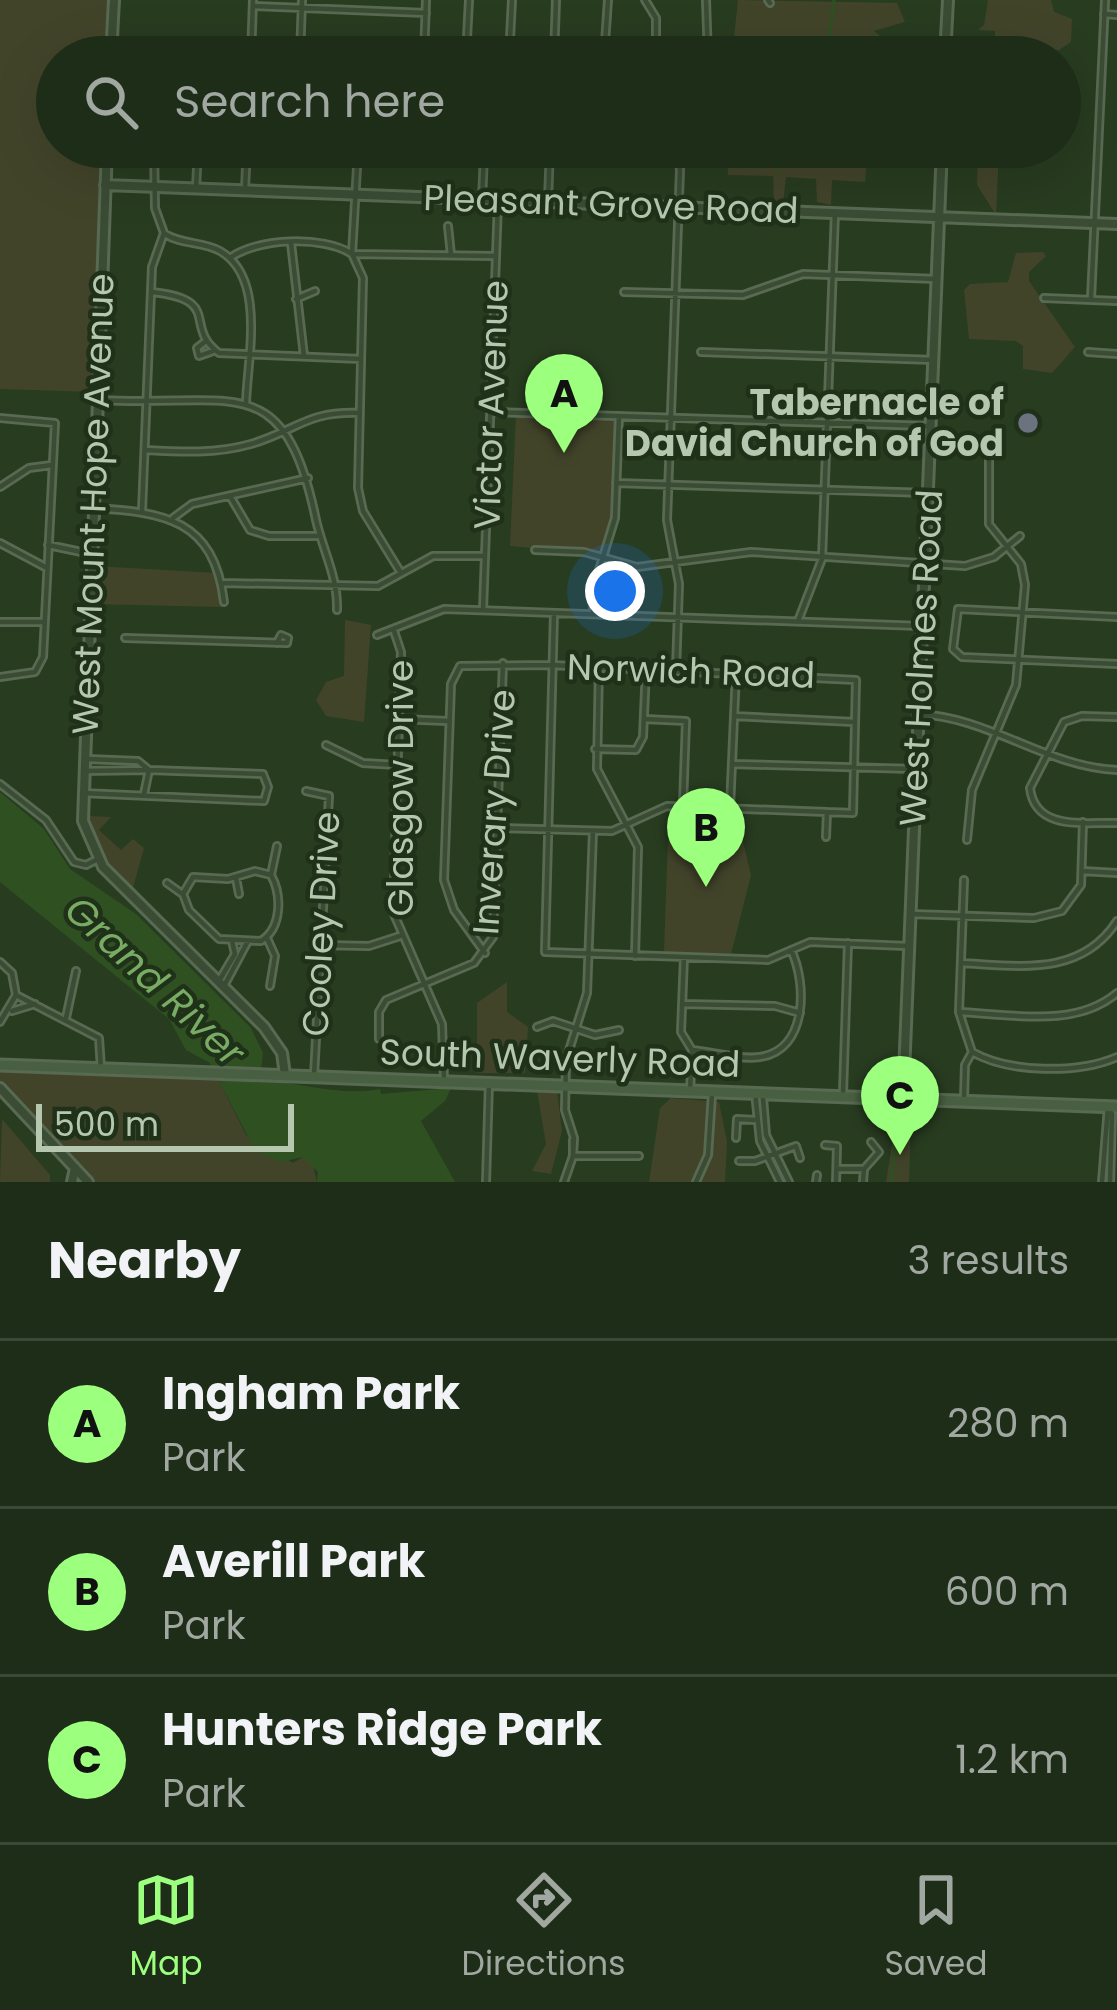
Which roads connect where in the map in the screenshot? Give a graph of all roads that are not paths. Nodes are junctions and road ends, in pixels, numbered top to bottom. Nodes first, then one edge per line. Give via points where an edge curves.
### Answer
1 (113, 0) edge
2 (426, 0) edge
3 (469, 0) edge
4 (512, 0) edge
5 (556, 0) edge
6 (608, 0) edge
7 (645, 0) edge
8 (706, 0) edge
9 (948, 0) edge
10 (1105, 1) edge
11 (253, 3) edge
12 (302, 4) edge
13 (426, 13) junction
14 (1104, 14) junction
15 (1117, 15) edge
16 (112, 36) edge
17 (252, 36) edge
18 (301, 36) edge
19 (425, 36) edge
20 (467, 36) edge
21 (510, 36) edge
22 (555, 36) edge
23 (605, 36) edge
24 (656, 36) edge
25 (708, 36) edge
26 (946, 36) edge
27 (106, 168) edge
28 (153, 168) edge
29 (197, 168) edge
30 (246, 168) edge
31 (357, 168) edge
32 (483, 168) edge
33 (549, 168) edge
34 (678, 168) edge
35 (941, 168) edge
36 (105, 185) junction
37 (153, 188) junction
38 (196, 189) junction
39 (245, 191) junction
40 (356, 195) junction
41 (482, 200) junction
42 (499, 200) junction
43 (548, 202) junction
44 (679, 206) junction
45 (836, 212) junction
46 (939, 216) junction
47 (1094, 223) junction
48 (1117, 224) edge
49 (448, 226) dead end
50 (164, 233) junction
51 (291, 243) junction
52 (352, 254) junction
53 (451, 255) junction
54 (496, 256) junction
55 (230, 258) junction
56 (833, 275) junction
57 (937, 279) junction
58 (315, 291) dead end
59 (152, 292) junction
60 (625, 292) dead end
61 (676, 293) junction
62 (296, 298) junction
63 (1044, 298) dead end
64 (1091, 299) junction
65 (1117, 301) edge
66 (206, 341) junction
67 (214, 350) junction
68 (701, 352) dead end
69 (1088, 352) dead end
70 (1117, 354) edge
71 (247, 356) junction
72 (829, 356) junction
73 (304, 357) junction
74 (361, 359) junction
75 (934, 360) junction
76 (97, 400) junction
77 (148, 403) junction
78 (245, 404) junction
79 (360, 412) junction
80 (490, 412) junction
81 (619, 416) junction
82 (0, 418) edge
83 (671, 418) junction
84 (827, 423) junction
85 (931, 426) junction
86 (287, 429) junction
87 (146, 451) junction
88 (989, 459) dead end
89 (52, 465) junction
90 (308, 478) junction
91 (616, 483) junction
92 (668, 485) junction
93 (0, 487) edge
94 (824, 490) junction
95 (928, 493) junction
96 (230, 496) junction
97 (93, 508) junction
98 (142, 511) junction
99 (173, 518) junction
100 (320, 536) junction
101 (1019, 536) dead end
102 (0, 543) edge
103 (48, 545) junction
104 (1007, 546) junction
105 (535, 550) dead end
106 (91, 554) junction
107 (821, 554) junction
108 (485, 556) junction
109 (603, 558) junction
110 (675, 561) junction
111 (925, 563) junction
112 (47, 568) junction
113 (401, 573) junction
114 (222, 583) junction
115 (338, 586) junction
116 (224, 602) dead end
117 (337, 610) dead end
118 (483, 610) junction
119 (554, 613) junction
120 (593, 614) junction
121 (1023, 614) junction
122 (679, 617) junction
123 (1117, 617) edge
124 (0, 622) edge
125 (45, 622) junction
126 (798, 622) junction
127 (921, 626) junction
128 (394, 631) junction
129 (377, 635) dead end
130 (125, 638) dead end
131 (277, 643) dead end
132 (1021, 660) junction
133 (503, 663) junction
134 (551, 664) junction
135 (1117, 664) edge
136 (599, 667) junction
137 (646, 668) junction
138 (676, 670) junction
139 (736, 672) junction
140 (0, 677) edge
141 (917, 714) junction
142 (734, 716) junction
143 (1117, 717) edge
144 (399, 719) junction
145 (644, 719) junction
146 (449, 721) junction
147 (854, 722) junction
148 (997, 731) junction
149 (326, 745) dead end
150 (595, 749) junction
151 (1046, 753) junction
152 (84, 759) junction
153 (732, 764) junction
154 (398, 765) junction
155 (853, 767) junction
156 (915, 769) junction
157 (149, 770) junction
158 (1117, 770) edge
159 (83, 771) junction
160 (0, 784) edge
161 (305, 791) dead end
162 (82, 793) junction
163 (144, 796) junction
164 (682, 806) junction
165 (730, 808) junction
166 (827, 812) junction
167 (1084, 822) junction
168 (628, 823) junction
169 (1117, 823) edge
170 (499, 828) junction
171 (546, 830) junction
172 (593, 832) junction
173 (826, 837) dead end
174 (967, 840) dead end
175 (277, 846) dead end
176 (98, 859) junction
177 (1082, 871) junction
178 (1117, 873) edge
179 (271, 875) junction
180 (236, 878) junction
181 (964, 880) dead end
182 (167, 884) dead end
183 (182, 894) junction
184 (239, 894) dead end
185 (910, 914) junction
186 (963, 914) junction
187 (1117, 921) edge
188 (400, 936) junction
189 (267, 938) junction
190 (232, 941) junction
191 (248, 941) junction
192 (848, 943) junction
193 (319, 945) junction
194 (908, 946) junction
195 (791, 950) junction
196 (485, 953) junction
197 (589, 953) junction
198 (635, 956) junction
199 (684, 957) junction
200 (0, 962) edge
201 (962, 962) junction
202 (76, 971) dead end
203 (427, 982) junction
204 (222, 984) junction
205 (270, 986) dead end
206 (16, 994) junction
207 (1117, 994) edge
208 (35, 1004) junction
209 (682, 1004) junction
210 (959, 1012) junction
211 (10, 1013) junction
212 (800, 1013) junction
213 (66, 1018) junction
214 (0, 1022) edge
215 (537, 1027) dead end
216 (575, 1028) junction
217 (619, 1030) dead end
218 (380, 1039) dead end
219 (692, 1051) junction
220 (972, 1052) junction
221 (1117, 1057) edge
222 (0, 1065) edge
223 (101, 1070) junction
224 (279, 1075) junction
225 (314, 1077) junction
226 (444, 1081) junction
227 (489, 1082) junction
228 (565, 1085) junction
229 (0, 1088) edge
230 (690, 1090) junction
231 (712, 1092) junction
232 (759, 1093) junction
233 (843, 1096) junction
234 (902, 1098) junction
235 (964, 1101) junction
236 (1112, 1107) edge
237 (759, 1120) junction
238 (736, 1138) dead end
239 (871, 1142) dead end
240 (824, 1145) dead end
241 (769, 1155) junction
242 (573, 1156) junction
243 (638, 1156) dead end
244 (800, 1158) dead end
245 (740, 1161) dead end
246 (75, 1168) junction
247 (837, 1169) junction
248 (864, 1169) junction
249 (73, 1182) edge
250 (88, 1182) edge
251 (486, 1182) edge
252 (564, 1182) edge
253 (696, 1182) edge
254 (780, 1182) edge
255 (789, 1182) edge
256 (836, 1182) edge
257 (863, 1182) edge
258 (1102, 1182) edge
259 (1110, 1182) edge

1 - 16 street
2 - 13 street
3 - 20 street
4 - 21 street
5 - 22 street
6 - 23 street
7 - 24 street
8 - 25 street
9 - 26 street
10 - 14 street
11 - 12 street
11 - 17 street
12 - 13 street
12 - 18 street
13 - 19 street
14 - 15 street
14 - 47 street
27 - 36 street, West Mount Hope Avenue
28 - 37 street
29 - 38 street
30 - 39 street
31 - 40 street
32 - 41 street
33 - 43 street
34 - 44 street
35 - 46 street, West Holmes Road
36 - 37 street, Pleasant Grove Road
36 - 76 street, West Mount Hope Avenue
37 - 38 street, Pleasant Grove Road
37 - 50 street
38 - 39 street, Pleasant Grove Road
39 - 40 street, Pleasant Grove Road
40 - 41 street, Pleasant Grove Road
40 - 52 street
41 - 42 street, Pleasant Grove Road
42 - 43 street, Pleasant Grove Road
42 - 54 street, Victor Avenue
43 - 44 street, Pleasant Grove Road
44 - 45 street, Pleasant Grove Road
44 - 61 street
45 - 46 street, Pleasant Grove Road
45 - 56 street
46 - 47 street, Pleasant Grove Road
46 - 57 street, West Holmes Road
47 - 48 street, Pleasant Grove Road
47 - 64 street
49 - 53 street
50 - 55 street
50 - 59 street
51 - 52 street
51 - 55 street
51 - 62 street
52 - 53 street
52 - 74 street via 363,278
53 - 54 street
54 - 80 street, Victor Avenue
55 - 71 street via 249,292
56 - 57 street
56 - 61 street via 796,274 743,295
56 - 72 street
57 - 75 street, West Holmes Road
58 - 62 street
59 - 66 street via 194,305
59 - 77 street
60 - 61 street
61 - 83 street
62 - 73 street
63 - 64 street
64 - 65 street
66 - 67 street
66 - 67 street via 199,356
67 - 71 street
68 - 72 street
69 - 70 street
71 - 73 street
71 - 78 street
72 - 75 street
72 - 84 street
73 - 74 street
74 - 79 street
75 - 85 street, West Holmes Road
76 - 77 street
76 - 97 street, West Mount Hope Avenue
77 - 78 street
77 - 87 street
78 - 86 street via 272,413
79 - 86 street via 317,413
79 - 113 street via 359,499
80 - 81 street
80 - 108 street, Victor Avenue
81 - 83 street
81 - 91 street
82 - 89 street via 55,423
83 - 84 street
83 - 92 street
84 - 85 street
84 - 94 street
85 - 95 street, West Holmes Road
86 - 87 street via 222,451
86 - 90 street
87 - 98 street
88 - 104 street via 987,515
89 - 93 street via 20,472
89 - 103 street
90 - 96 street
90 - 100 street
91 - 92 street
91 - 109 street
92 - 94 street
92 - 110 street
94 - 95 street
94 - 107 street
95 - 111 street, West Holmes Road
96 - 99 street via 192,504
96 - 100 street via 250,530
97 - 98 street
97 - 106 street, West Mount Hope Avenue
98 - 99 street
99 - 114 street via 205,547
100 - 115 street
101 - 104 street
102 - 112 street
103 - 106 street
103 - 112 street
104 - 111 street via 974,565
104 - 121 street via 1024,575
105 - 109 street
106 - 152 street, West Mount Hope Avenue
107 - 110 street
107 - 111 street
107 - 126 street
108 - 113 street via 434,556
108 - 118 street, Victor Avenue
109 - 110 street via 637,567
109 - 120 street
110 - 122 street
111 - 127 street, West Holmes Road
112 - 125 street
113 - 115 street via 378,586
114 - 115 street
114 - 116 street
115 - 117 street
118 - 119 street
118 - 128 street via 433,611
119 - 120 street
119 - 134 street
120 - 122 street
121 - 123 street
121 - 132 street
121 - 132 street via 958,609 955,655
122 - 126 street
122 - 138 street
124 - 125 street
125 - 140 street via 38,669
126 - 127 street
127 - 141 street, West Holmes Road
128 - 129 street
128 - 144 street, Glasgow Drive
130 - 131 street
132 - 135 street
132 - 148 street
133 - 134 street, Norwich Road
133 - 146 street, Norwich Road via 457,670
133 - 170 street, Inverary Drive
134 - 136 street, Norwich Road
134 - 171 street
136 - 137 street, Norwich Road
136 - 150 street
137 - 138 street, Norwich Road
137 - 145 street
138 - 139 street, Norwich Road
139 - 142 street
139 - 147 street, Norwich Road via 856,680
141 - 148 street via 957,716
141 - 156 street, West Holmes Road
142 - 147 street
142 - 153 street
143 - 151 street via 1064,722
144 - 146 street
144 - 154 street, Glasgow Drive
145 - 150 street via 636,749
145 - 164 street via 686,721
146 - 196 street via 445,884
147 - 155 street
148 - 151 street
148 - 174 street via 972,790
149 - 154 street via 363,763
150 - 168 street via 597,769
151 - 158 street via 1087,769
151 - 167 street via 1032,802 1052,820
152 - 157 street via 138,760
152 - 159 street, West Mount Hope Avenue
153 - 155 street
153 - 165 street
154 - 188 street, Glasgow Drive via 392,898
155 - 156 street
155 - 166 street via 853,813
156 - 185 street, West Holmes Road
157 - 159 street
157 - 163 street
157 - 163 street via 263,774 268,788 264,801
159 - 162 street, West Mount Hope Avenue
160 - 176 street via 41,816 74,862
161 - 193 street, Cooley Drive via 329,796
162 - 163 street
162 - 176 street, West Mount Hope Avenue
164 - 165 street
164 - 168 street
165 - 166 street
166 - 173 street
167 - 169 street
167 - 177 street
168 - 172 street
168 - 198 street via 638,847
170 - 171 street
170 - 196 street, Inverary Drive via 494,932
171 - 172 street
171 - 197 street via 544,952
172 - 197 street
175 - 179 street
176 - 204 street
177 - 178 street
177 - 186 street via 1076,896 1054,915
179 - 180 street
179 - 189 street via 276,922
180 - 183 street via 194,877
180 - 184 street
181 - 186 street
182 - 183 street
183 - 190 street via 214,935
185 - 186 street
185 - 194 street, West Holmes Road
186 - 201 street
187 - 201 street via 1095,947 1067,962
188 - 193 street via 369,946
188 - 203 street, Glasgow Drive
189 - 191 street
189 - 205 street via 275,956
190 - 191 street
190 - 204 street
191 - 204 street
192 - 194 street
192 - 195 street
192 - 233 street
193 - 225 street, Cooley Drive
194 - 234 street, West Holmes Road
195 - 199 street via 768,960
195 - 212 street
196 - 203 street, Inverary Drive
197 - 198 street
197 - 216 street
198 - 199 street
199 - 209 street
200 - 206 street
201 - 210 street
202 - 213 street
203 - 218 street, Inverary Drive via 386,1000
203 - 226 street, Glasgow Drive via 445,1034
204 - 224 street via 273,1038
206 - 208 street
206 - 211 street
207 - 210 street via 1066,1016
208 - 211 street
208 - 213 street
209 - 212 street
209 - 219 street via 681,1033
210 - 220 street
211 - 214 street
212 - 219 street via 789,1040 764,1057
213 - 223 street via 102,1042
215 - 216 street via 553,1021
216 - 217 street via 599,1036
216 - 228 street
219 - 230 street
220 - 221 street via 1007,1064 1081,1067
220 - 235 street
222 - 223 main road, South Waverly Road
223 - 224 main road, South Waverly Road
224 - 225 main road, South Waverly Road
225 - 226 main road, South Waverly Road
226 - 227 main road, South Waverly Road
227 - 228 main road, South Waverly Road
227 - 251 street
228 - 230 main road, South Waverly Road
228 - 242 street
229 - 246 street
230 - 231 main road, South Waverly Road
231 - 232 main road, South Waverly Road
231 - 253 street via 708,1155
232 - 233 main road, South Waverly Road
232 - 237 street
233 - 234 main road, South Waverly Road
234 - 235 main road, South Waverly Road
235 - 236 main road, South Waverly Road
236 - 258 street
236 - 259 street
237 - 238 street via 737,1119
237 - 241 street
239 - 248 street via 879,1152
240 - 247 street via 837,1146
241 - 244 street via 796,1146
241 - 245 street
241 - 254 street
241 - 255 street
242 - 243 street
242 - 252 street
246 - 249 street
246 - 250 street
247 - 248 street
247 - 256 street
248 - 257 street

